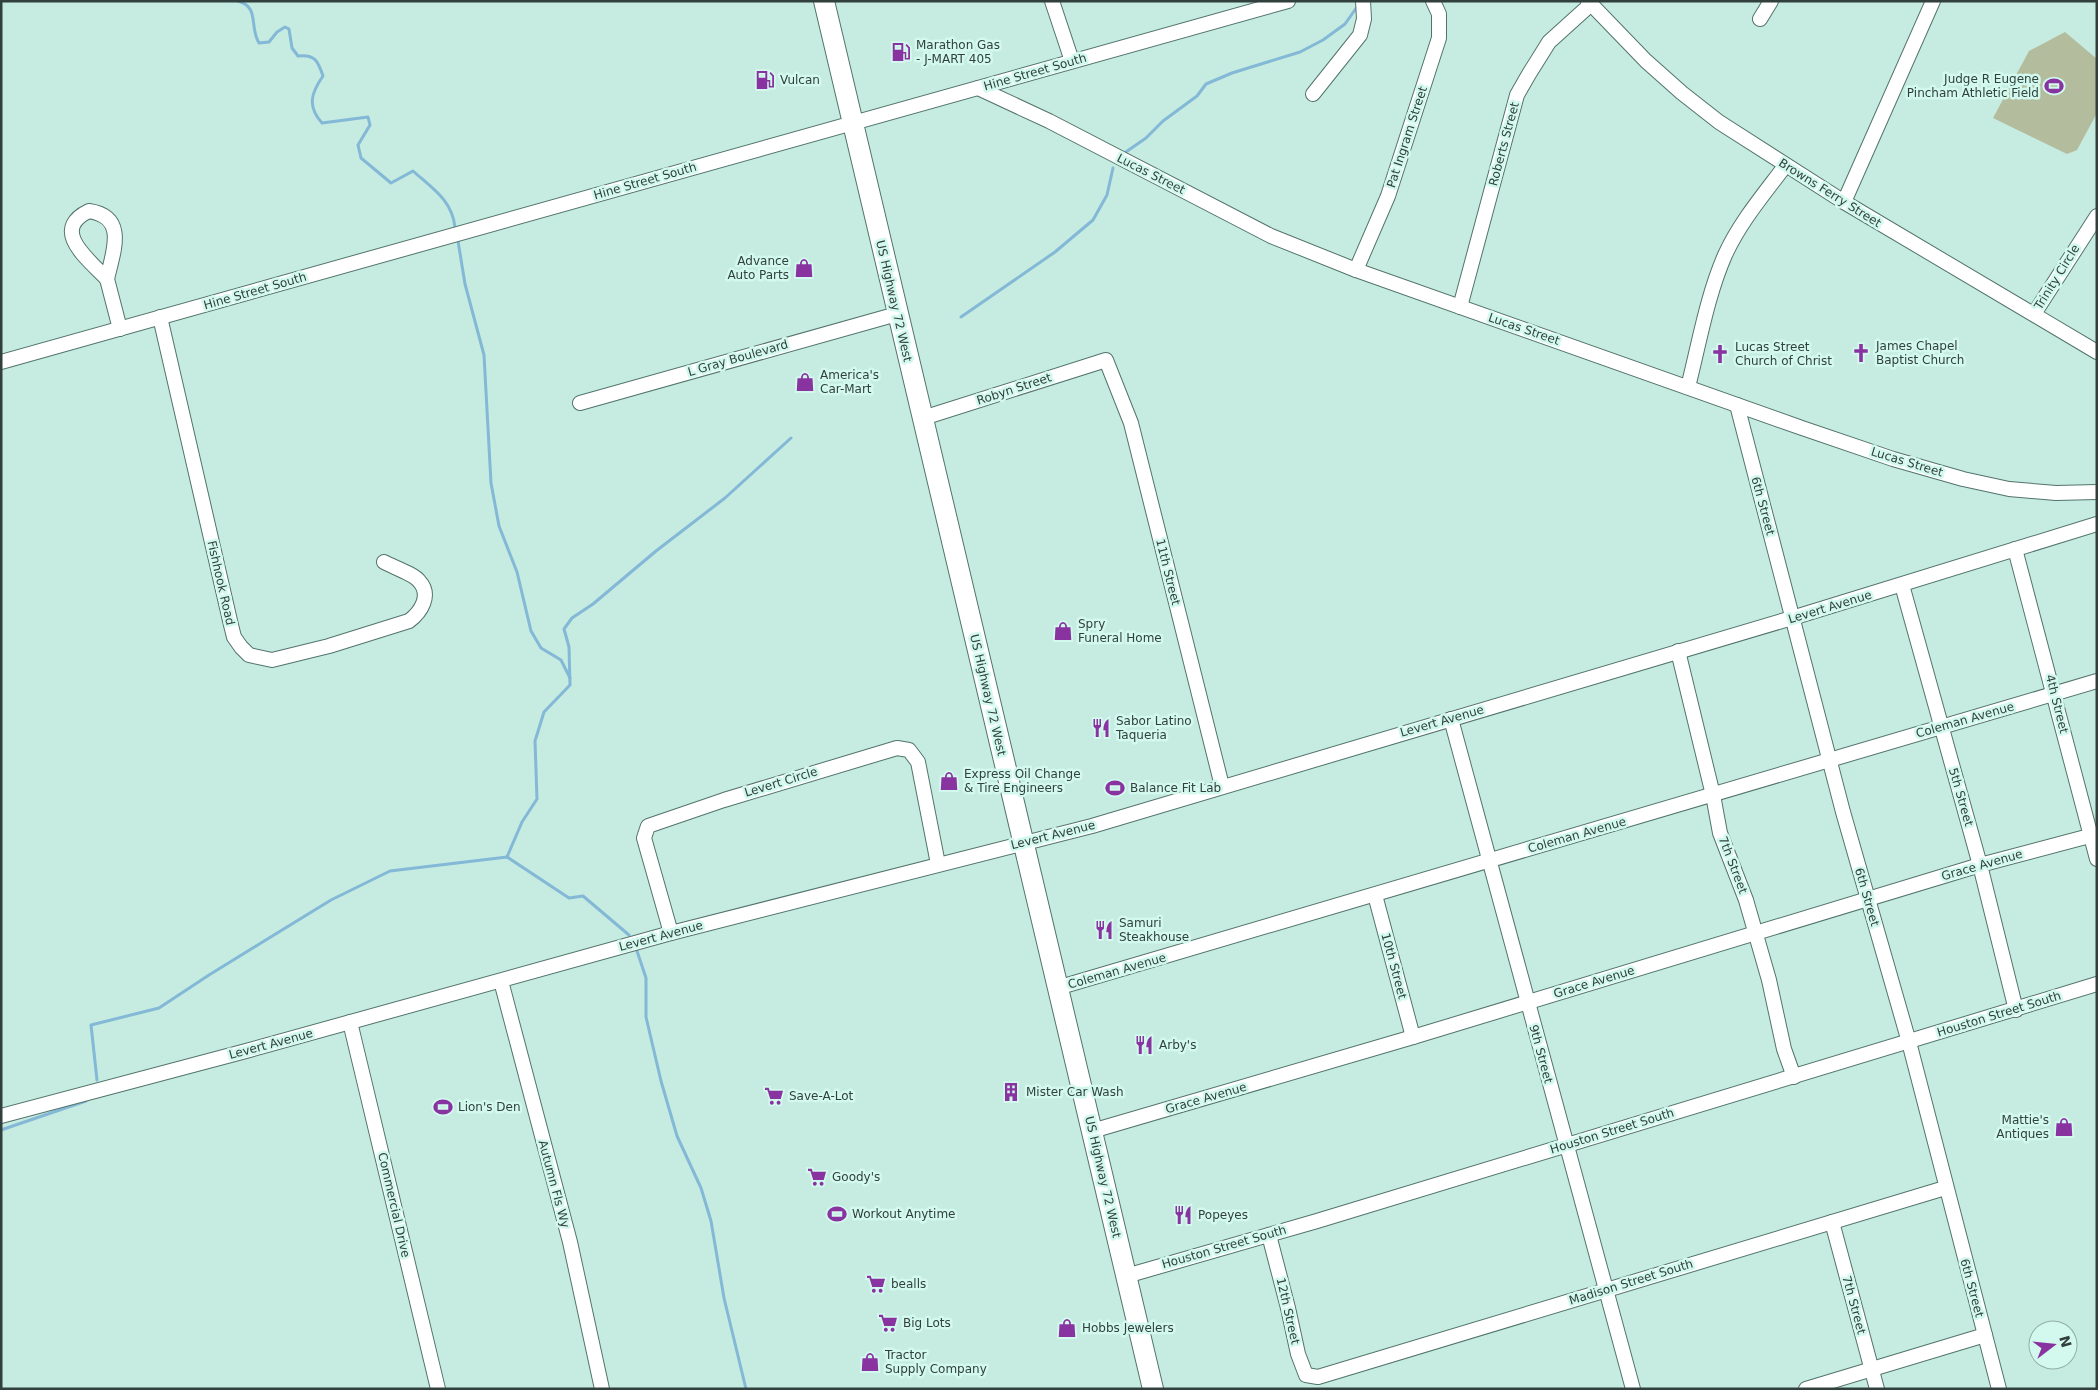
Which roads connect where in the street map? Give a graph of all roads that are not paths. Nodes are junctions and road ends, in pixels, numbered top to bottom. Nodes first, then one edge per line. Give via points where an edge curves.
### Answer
1 (824, 1) edge
2 (1052, 1) edge
3 (1288, 1) edge
4 (1363, 1) edge
5 (1433, 1) edge
6 (1771, 1) edge
7 (1933, 1) edge
8 (1589, 3) edge
9 (1760, 19) dead end
10 (1072, 61) junction
11 (978, 88) junction
12 (1313, 94) dead end
13 (853, 122) junction
14 (1785, 166) junction
15 (1844, 202) junction
16 (2097, 216) edge
17 (1356, 270) junction
18 (107, 279) junction
19 (1460, 307) junction
20 (897, 314) junction
21 (2034, 314) junction
22 (160, 317) junction
23 (120, 329) junction
24 (2097, 352) edge
25 (1106, 360) joint
26 (1, 362) edge
27 (1688, 387) junction
28 (580, 403) dead end
29 (1736, 405) junction
30 (922, 418) junction
31 (2097, 492) edge
32 (2097, 524) edge
33 (2016, 549) junction
34 (384, 562) dead end
35 (1902, 585) junction
36 (1792, 618) junction
37 (1678, 651) junction
38 (2097, 681) edge
39 (2055, 693) junction
40 (1451, 719) junction
41 (1941, 726) junction
42 (1830, 760) junction
43 (1222, 786) junction
44 (1713, 795) junction
45 (2094, 835) edge
46 (1022, 843) junction
47 (2097, 859) edge
48 (1490, 860) junction
49 (938, 864) junction
50 (1980, 865) junction
51 (1375, 895) junction
52 (1867, 899) junction
53 (671, 933) junction
54 (1756, 934) junction
55 (501, 981) junction
56 (2097, 984) edge
57 (1057, 988) junction
58 (1527, 1003) junction
59 (2016, 1010) junction
60 (350, 1022) junction
61 (1413, 1037) junction
62 (1908, 1042) junction
63 (1794, 1077) junction
64 (1, 1116) edge
65 (1092, 1131) junction
66 (1566, 1145) junction
67 (1945, 1188) junction
68 (1832, 1222) junction
69 (1269, 1235) junction
70 (1126, 1276) junction
71 (1605, 1290) junction
72 (1985, 1335) junction
73 (1871, 1370) junction
74 (1318, 1377) joint
75 (438, 1389) edge
76 (602, 1389) edge
77 (1153, 1389) edge
78 (1633, 1389) edge
79 (1806, 1389) edge
80 (1877, 1389) edge
81 (1999, 1389) edge

1 - 13 highway, US Highway 72 West
2 - 10 street
3 - 10 street, Hine Street South
4 - 12 street via 1364,19 1360,35
5 - 17 street, Pat Ingram Street via 1439,14 1439,38 1388,196
6 - 9 street
7 - 15 street
8 - 14 street, Browns Ferry Street via 1682,93
8 - 19 street, Roberts Street via 1550,42 1518,95
10 - 11 street, Hine Street South
11 - 13 street, Hine Street South
11 - 17 street, Lucas Street via 1050,121 1271,236
13 - 20 highway, US Highway 72 West
13 - 22 street, Hine Street South
14 - 15 street, Browns Ferry Street
14 - 27 street via 1751,211 1726,253 1717,275
15 - 21 street, Browns Ferry Street
16 - 21 street, Trinity Circle
17 - 19 street, Lucas Street
18 - 18 street via 78,249 73,239 71,227 78,216 89,211 101,213 111,221 115,233
18 - 23 street
19 - 27 street, Lucas Street
20 - 28 street, L Gray Boulevard
20 - 30 highway, US Highway 72 West
21 - 24 street, Browns Ferry Street
22 - 23 street, Hine Street South
22 - 34 street, Fishhook Road via 230,625 241,647 249,655 272,660 409,621 424,603 424,591 419,580
23 - 26 street, Hine Street South
25 - 30 street, Robyn Street
25 - 43 street, 11th Street via 1131,424
27 - 29 street, Lucas Street
29 - 31 street, Lucas Street via 1962,479 2032,492
29 - 36 street, 6th Street
30 - 46 highway, US Highway 72 West
32 - 33 street, Levert Avenue
33 - 35 street, Levert Avenue
33 - 39 street, 4th Street
35 - 36 street, Levert Avenue
35 - 41 street, 5th Street
36 - 37 street, Levert Avenue
36 - 42 street, 6th Street
37 - 40 street, Levert Avenue
37 - 44 street, 7th Street
38 - 39 street, Coleman Avenue
39 - 41 street, Coleman Avenue
39 - 45 street, 4th Street
40 - 43 street, Levert Avenue
40 - 48 street, 9th Street
41 - 42 street, Coleman Avenue
41 - 50 street, 5th Street
42 - 44 street, Coleman Avenue
42 - 52 street, 6th Street
43 - 46 street, Levert Avenue via 1092,826
44 - 48 street, Coleman Avenue
44 - 54 street, 7th Street via 1720,833
45 - 47 street, 4th Street
45 - 50 street, Grace Avenue
46 - 49 street, Levert Avenue
46 - 57 highway, US Highway 72 West
48 - 51 street, Coleman Avenue
48 - 58 street, 9th Street
49 - 53 street, Levert Avenue
49 - 53 street, Levert Circle via 918,762 909,750 897,748 648,826 644,838
50 - 52 street, Grace Avenue
50 - 59 street, 5th Street
51 - 57 street, Coleman Avenue
51 - 61 street, 10th Street
52 - 54 street, Grace Avenue
52 - 62 street, 6th Street
53 - 55 street, Levert Avenue
54 - 58 street, Grace Avenue
54 - 63 street, 7th Street
55 - 60 street, Levert Avenue
55 - 76 street, Autumn Fls Wy via 570,1242
56 - 59 street, Houston Street South
57 - 65 highway, US Highway 72 West
58 - 61 street, Grace Avenue
58 - 66 street, 9th Street
59 - 62 street, Houston Street South
60 - 64 street, Levert Avenue
60 - 75 street, Commercial Drive
61 - 65 street, Grace Avenue
62 - 63 street, Houston Street South
62 - 67 street, 6th Street
63 - 66 street, Houston Street South
65 - 70 highway, US Highway 72 West
66 - 69 street, Houston Street South
66 - 71 street, 9th Street
67 - 68 street, Madison Street South
67 - 72 street, 6th Street
68 - 71 street, Madison Street South
68 - 73 street, 7th Street
69 - 70 street, Houston Street South
69 - 74 street, 12th Street via 1298,1354 1306,1375
70 - 77 highway, US Highway 72 West
71 - 74 street, Madison Street South
71 - 78 street, 9th Street
72 - 73 street
72 - 81 street, 6th Street
73 - 79 street
73 - 80 street, 7th Street

